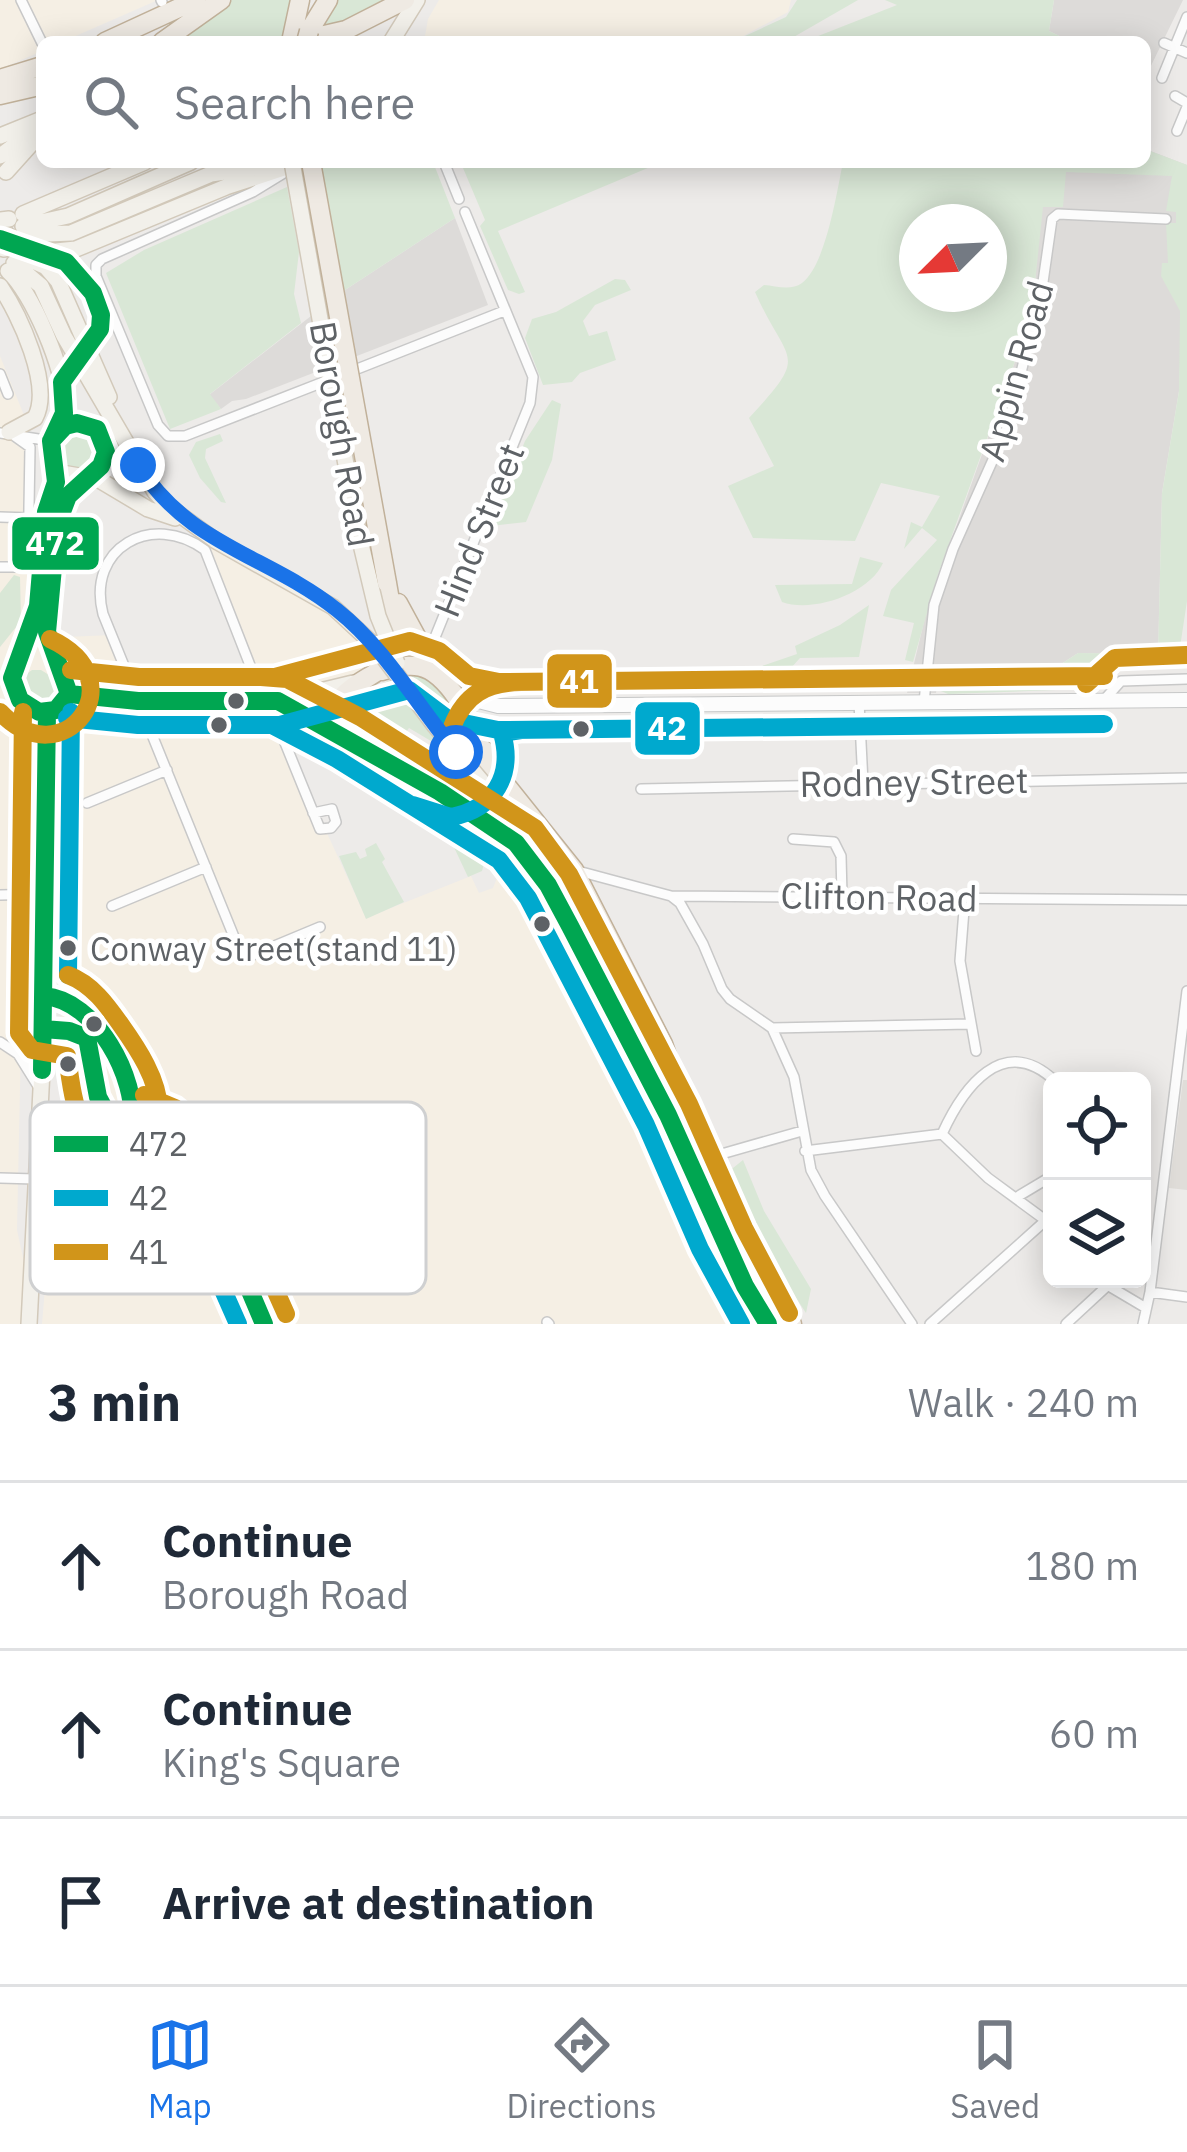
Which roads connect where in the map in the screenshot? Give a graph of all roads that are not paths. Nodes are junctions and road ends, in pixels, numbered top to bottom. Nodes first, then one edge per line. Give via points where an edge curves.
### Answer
1 (21, 0) edge
2 (196, 0) edge
3 (220, 0) edge
4 (300, 0) edge
5 (328, 0) edge
6 (405, 0) edge
7 (417, 0) edge
8 (1187, 16) edge
9 (38, 36) edge
10 (117, 36) edge
11 (171, 36) edge
12 (298, 36) edge
13 (300, 36) edge
14 (310, 36) edge
15 (395, 36) edge
16 (1169, 46) junction
17 (1187, 53) edge
18 (36, 68) edge
19 (1162, 78) dead end
20 (0, 79) edge
21 (36, 87) edge
22 (0, 95) edge
23 (1175, 96) dead end
24 (1187, 105) edge
25 (36, 125) edge
26 (36, 127) edge
27 (36, 130) edge
28 (1177, 131) dead end
29 (0, 133) edge
30 (0, 146) edge
31 (3, 165) edge
32 (135, 168) edge
33 (178, 168) edge
34 (281, 168) edge
35 (289, 168) edge
36 (299, 168) edge
37 (299, 168) edge
38 (446, 168) edge
39 (459, 199) dead end
40 (465, 212) dead end
41 (1166, 219) dead end
42 (9, 243) edge
43 (503, 311) junction
44 (0, 374) edge
45 (8, 394) dead end
46 (4, 433) edge
47 (55, 435) junction
48 (56, 467) junction
49 (88, 476) junction
50 (0, 517) edge
51 (30, 518) junction
52 (189, 523) junction
53 (0, 567) edge
54 (387, 583) junction
55 (428, 658) junction
56 (15, 670) junction
57 (377, 672) junction
58 (62, 673) junction
59 (1187, 679) edge
60 (352, 683) junction
61 (444, 686) junction
62 (8, 694) edge
63 (416, 699) junction
64 (1104, 700) junction
65 (1187, 700) edge
66 (138, 701) junction
67 (271, 701) junction
68 (925, 701) junction
69 (859, 702) junction
70 (60, 704) junction
71 (498, 706) junction
72 (349, 738) junction
73 (480, 741) junction
74 (167, 770) junction
75 (1187, 778) edge
76 (863, 783) junction
77 (641, 789) dead end
78 (440, 792) junction
79 (86, 803) dead end
80 (313, 812) dead end
81 (794, 839) dead end
82 (206, 867) junction
83 (574, 870) junction
84 (45, 894) junction
85 (0, 895) edge
86 (842, 895) junction
87 (670, 896) junction
88 (965, 897) junction
89 (1187, 900) edge
90 (112, 906) dead end
91 (320, 927) dead end
92 (1187, 991) edge
93 (970, 1024) junction
94 (772, 1028) junction
95 (0, 1042) edge
96 (976, 1051) dead end
97 (1043, 1072) edge
98 (41, 1090) junction
99 (40, 1102) edge
100 (676, 1112) junction
101 (802, 1131) junction
102 (942, 1134) junction
103 (805, 1151) junction
104 (725, 1153) dead end
105 (0, 1178) edge
106 (30, 1179) edge
107 (1045, 1180) edge
108 (1017, 1196) junction
109 (1043, 1218) edge
110 (1043, 1228) edge
111 (1097, 1288) edge
112 (1110, 1288) edge
113 (1150, 1292) junction
114 (30, 1294) edge
115 (252, 1294) edge
116 (1187, 1298) edge
117 (1146, 1308) junction
118 (29, 1324) edge
119 (264, 1324) edge
120 (768, 1324) edge
121 (792, 1324) edge
122 (912, 1324) edge
123 (930, 1324) edge
124 (1066, 1324) edge
125 (1142, 1324) edge

1 - 9 street
2 - 10 highway
3 - 11 highway
4 - 12 highway
5 - 13 highway
6 - 14 highway via 346,30
7 - 15 main road
8 - 16 street
16 - 17 street
16 - 19 street
18 - 20 highway
21 - 22 highway
23 - 24 street
24 - 28 street
25 - 29 main road
26 - 30 main road
27 - 31 main road
32 - 42 main road
33 - 42 main road
34 - 42 main road via 76,249
35 - 43 street via 96,265 168,436
36 - 54 highway, Borough Road, bridge
37 - 63 main road, Borough Road, bridge via 369,579
38 - 39 street
40 - 43 street
41 - 68 street, Appin Road via 1052,219 1008,426 934,605
42 - 46 main road via 12,305 41,395 35,418
42 - 47 main road via 64,392
42 - 52 main road via 46,267 67,296 123,434 155,492
43 - 55 street, Hind Street via 533,377 530,403
44 - 45 street
46 - 47 street
46 - 51 street via 30,447
47 - 48 main road
47 - 49 main road via 82,422 103,436 104,460
48 - 49 main road
48 - 56 main road via 38,606
49 - 52 main road
49 - 58 main road via 60,509 57,525 47,632
50 - 51 street
51 - 53 street via 28,567
52 - 63 main road, Borough Road, bridge via 333,607
54 - 55 highway
54 - 57 highway, Borough Road via 397,641
55 - 61 highway
56 - 58 main road via 34,660
56 - 62 main road
57 - 60 highway
57 - 61 highway via 409,664
58 - 70 main road
59 - 64 street via 1121,681
60 - 67 main road
60 - 72 highway via 337,719
61 - 71 main road
61 - 73 highway
62 - 70 main road via 32,709
63 - 100 main road, Borough Road, bridge via 571,895
64 - 65 main road
64 - 68 main road
66 - 67 main road
66 - 67 street via 100,586 122,548 155,532 210,556
66 - 70 main road
66 - 74 street
67 - 72 main road
67 - 80 street
68 - 69 main road
69 - 71 main road
69 - 76 street
70 - 84 main road
71 - 73 main road via 480,720
72 - 78 highway
73 - 78 highway via 484,769 472,785
73 - 83 highway, Borough Road
74 - 79 street
74 - 82 street
75 - 76 street, Rodney Street
76 - 77 street, Rodney Street
78 - 100 highway, Borough Road via 516,843 540,874
81 - 86 street via 834,842
82 - 90 street
82 - 91 street via 243,958
83 - 87 street, Clifton Road
83 - 100 highway, Borough Road via 648,1012
84 - 85 street
84 - 98 main road
86 - 87 street, Clifton Road
86 - 88 street, Clifton Road
87 - 94 street via 730,999
88 - 89 street, Clifton Road
88 - 93 street via 960,961
92 - 113 street
93 - 94 street
93 - 96 street
94 - 101 street via 794,1077
95 - 98 street
97 - 102 street via 1013,1062 983,1073 958,1099
98 - 99 main road
100 - 120 highway, Borough Road via 722,1239
100 - 121 highway
101 - 103 street
101 - 104 street
102 - 103 street
102 - 108 street
103 - 122 street via 825,1196
105 - 106 street
107 - 108 street
108 - 109 street
110 - 123 street
111 - 124 street
112 - 117 street
113 - 116 street
113 - 117 street
114 - 118 main road
115 - 119 main road
117 - 125 street

